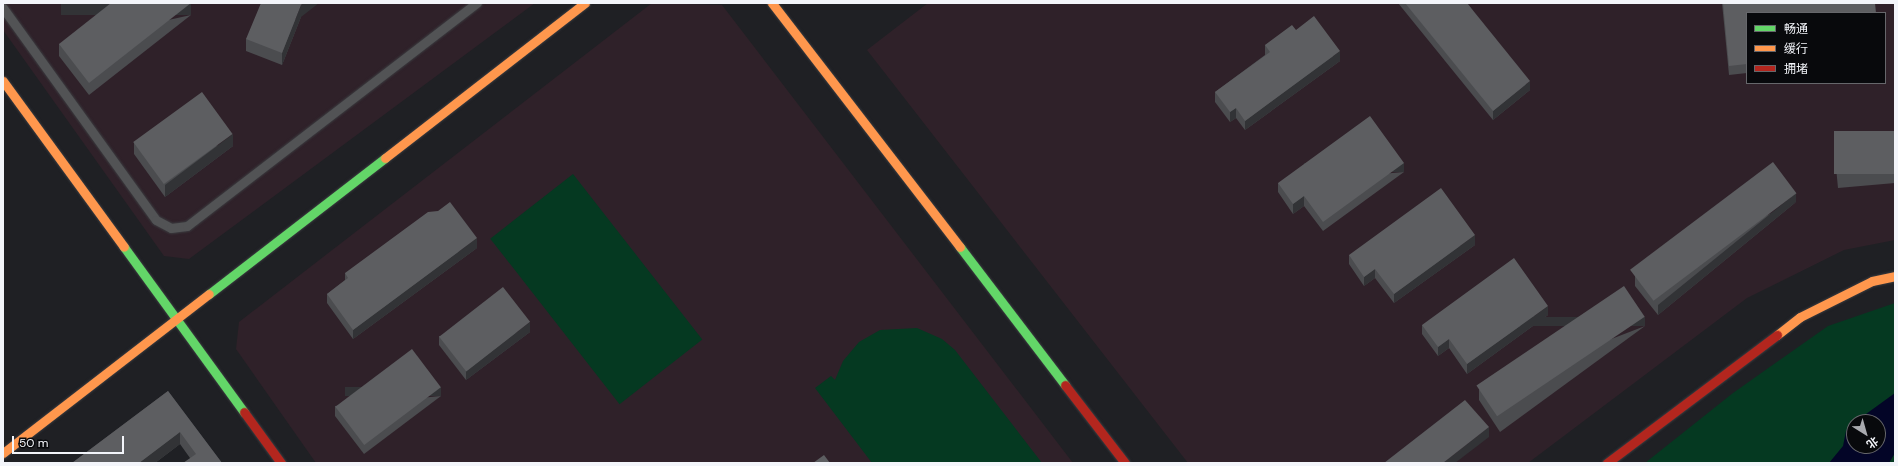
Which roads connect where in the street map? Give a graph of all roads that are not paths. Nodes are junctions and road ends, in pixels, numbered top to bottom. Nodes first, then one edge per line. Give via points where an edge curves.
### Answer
1 (477, 3) edge
2 (585, 3) edge
3 (772, 3) edge
4 (3, 8) edge
5 (3, 81) edge
6 (1895, 276) edge
7 (177, 320) junction
8 (3, 453) edge
9 (281, 463) edge
10 (1125, 463) edge
11 (1607, 463) edge

1 - 4 lane via 187,226 171,228 156,220
2 - 7 street
3 - 10 street
5 - 7 street
6 - 11 street via 1872,281 1800,317
7 - 8 street
7 - 9 street

